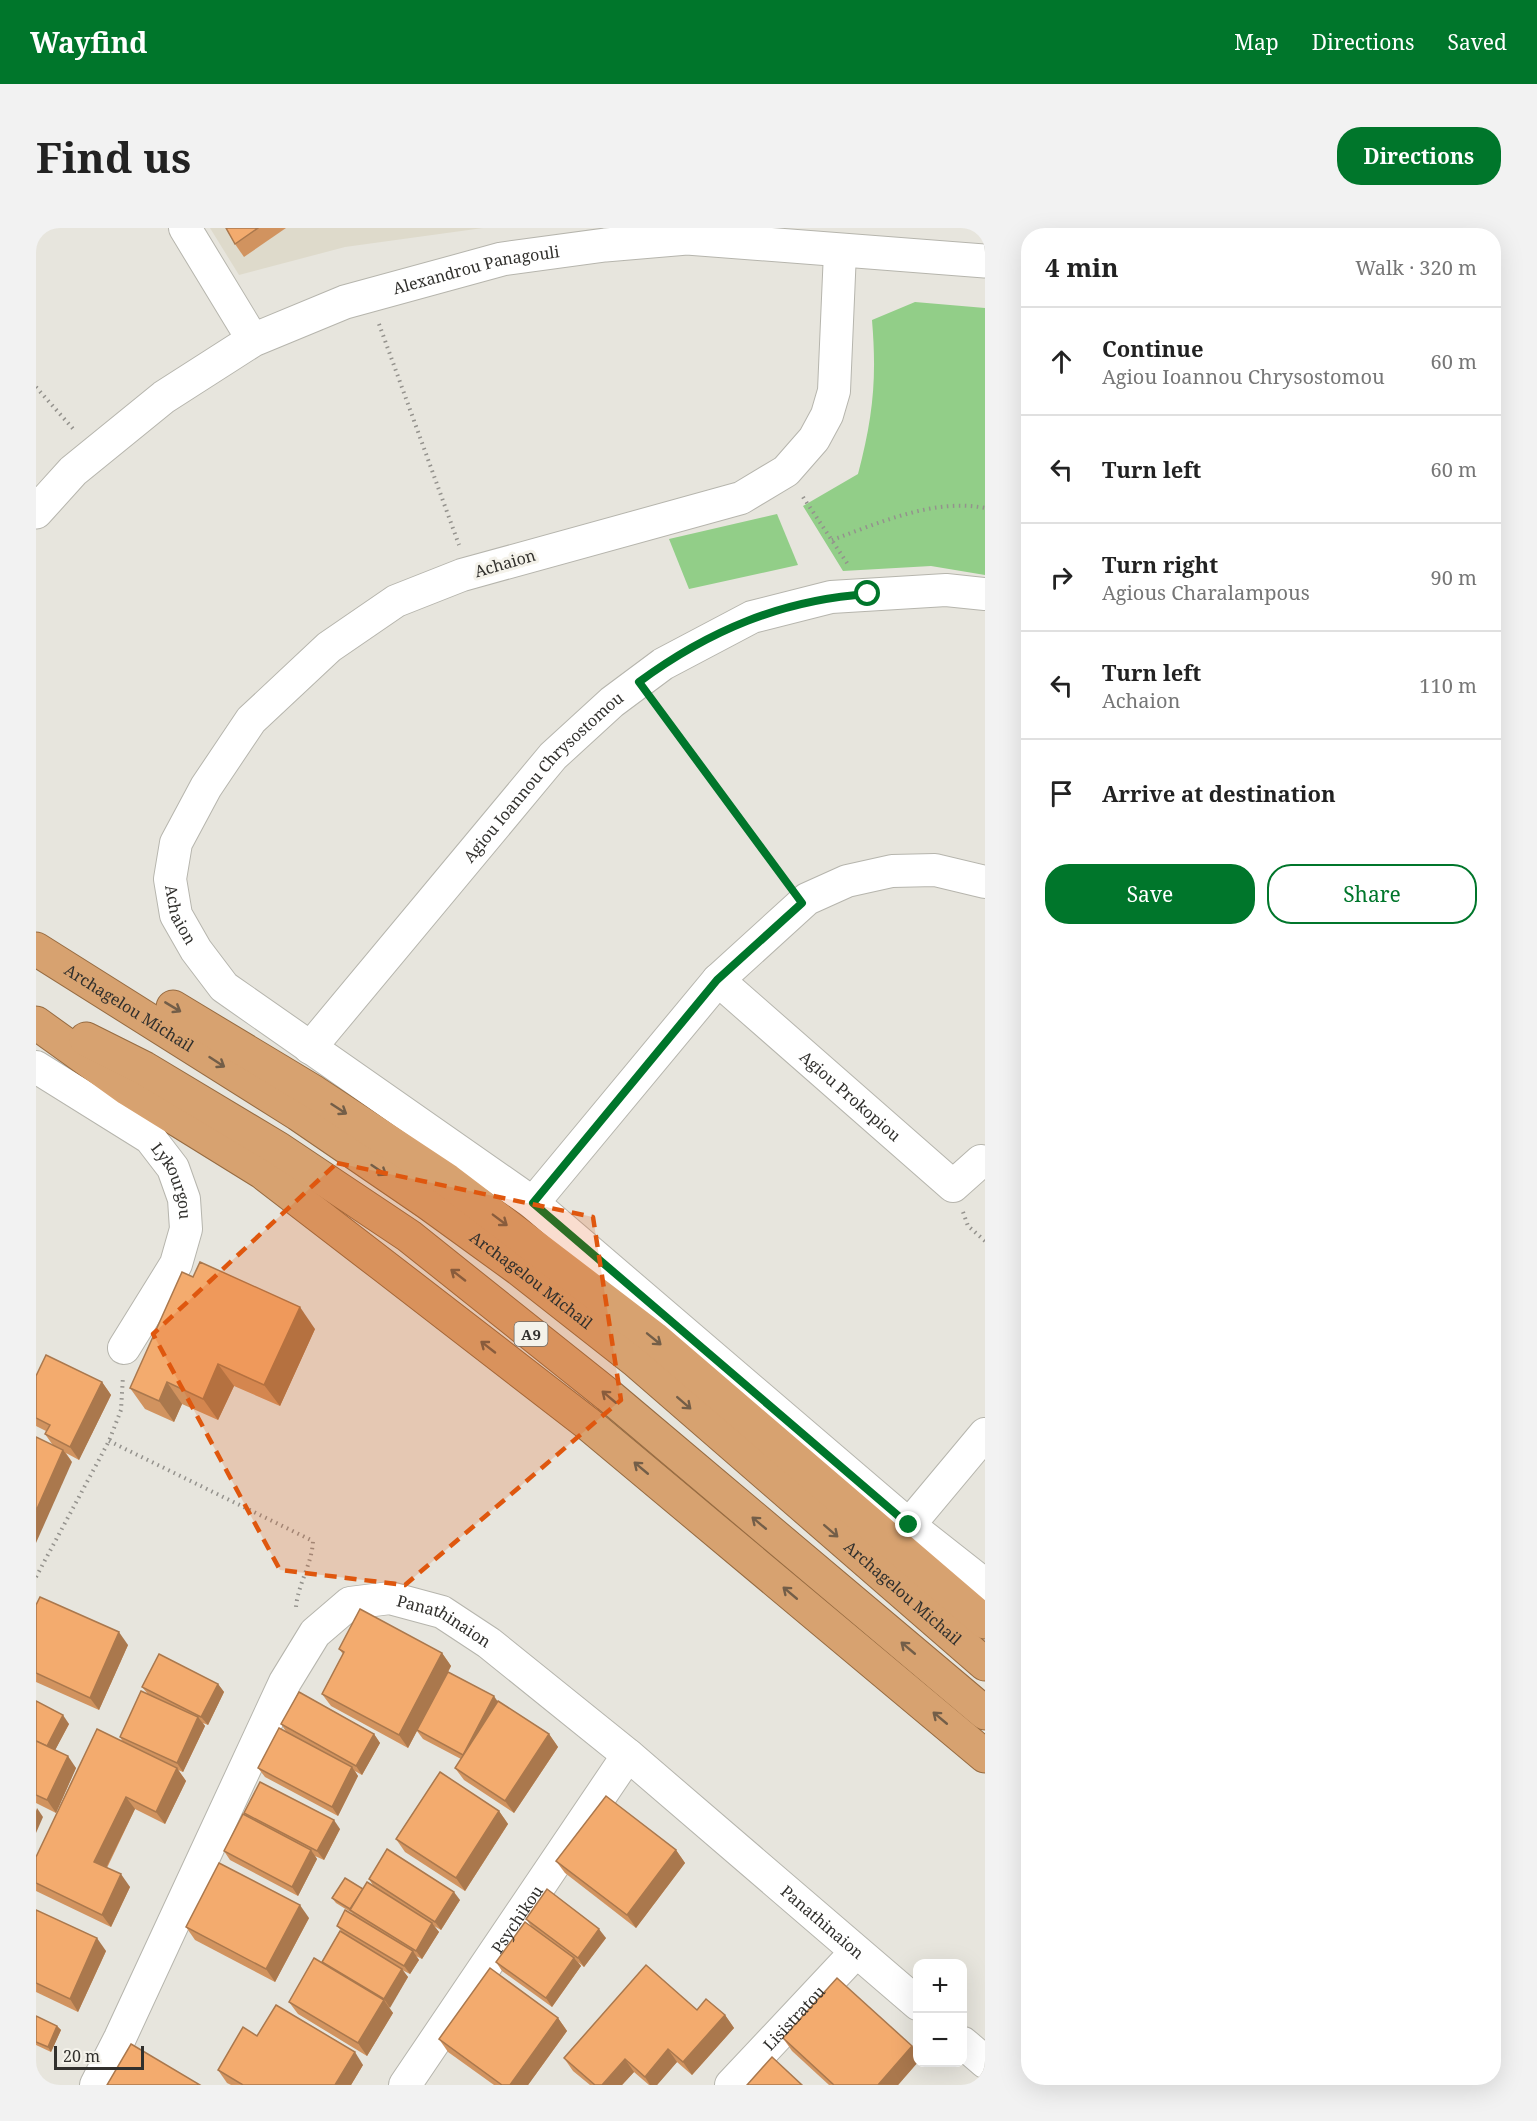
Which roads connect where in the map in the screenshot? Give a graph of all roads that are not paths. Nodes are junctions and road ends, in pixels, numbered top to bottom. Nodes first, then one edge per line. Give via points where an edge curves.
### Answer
1 (184, 228) edge
2 (840, 252) junction
3 (985, 261) edge
4 (253, 340) junction
5 (36, 512) edge
6 (985, 594) edge
7 (985, 882) edge
8 (36, 949) edge
9 (79, 974) junction
10 (717, 980) junction
11 (36, 1014) edge
12 (36, 1023) edge
13 (310, 1048) junction
14 (36, 1067) edge
15 (981, 1161) dead end
16 (533, 1203) junction
17 (124, 1348) dead end
18 (985, 1434) edge
19 (909, 1525) junction
20 (985, 1585) edge
21 (985, 1622) edge
22 (985, 1664) edge
23 (985, 1713) edge
24 (628, 1755) junction
25 (985, 1755) edge
26 (856, 1952) junction
27 (913, 2000) edge
28 (967, 2046) edge
29 (985, 2062) edge
30 (96, 2085) edge
31 (405, 2085) edge
32 (731, 2085) edge

1 - 4 street
2 - 3 street, Alexandrou Panagouli
2 - 4 street, Alexandrou Panagouli via 687,238 502,260 345,302
2 - 13 street, Achaion via 834,391 814,439 786,471 741,498 469,573 396,601 329,647 251,720 206,787 176,843 170,879 176,915 224,987
4 - 5 street, Alexandrou Panagouli via 164,397 73,471
6 - 13 street, Agiou Ioannou Chrysostomou via 946,590 831,597 752,617 698,644 639,682 553,756
7 - 10 street via 935,870 892,871 847,881 802,903
8 - 9 highway, Archagelou Michail / A9
9 -> 21 highway via 153,995 314,1092 447,1180 654,1338
9 -> 22 highway, Archagelou Michail / A9 via 298,1114 519,1269 636,1361
10 - 15 street, Agiou Prokopiou via 953,1186
10 - 16 street
23 -> 11 highway, A9 via 608,1395 409,1236 279,1149 144,1068
25 -> 12 highway via 587,1423 393,1273 262,1172 128,1089
13 - 16 street, Achaion
14 - 17 street, Lykourgou via 150,1138 173,1168 184,1199 186,1229 176,1264
16 - 19 street, Achaion
18 - 19 street
19 - 20 street, Achaion
24 - 26 street, Panathinaion
24 - 30 street, Panathinaion via 489,1642 442,1612 390,1598 350,1603 315,1633 285,1682
24 - 31 street, Psychikou
26 - 27 street, Panathinaion
26 - 32 street, Lisistratou
28 - 29 street

